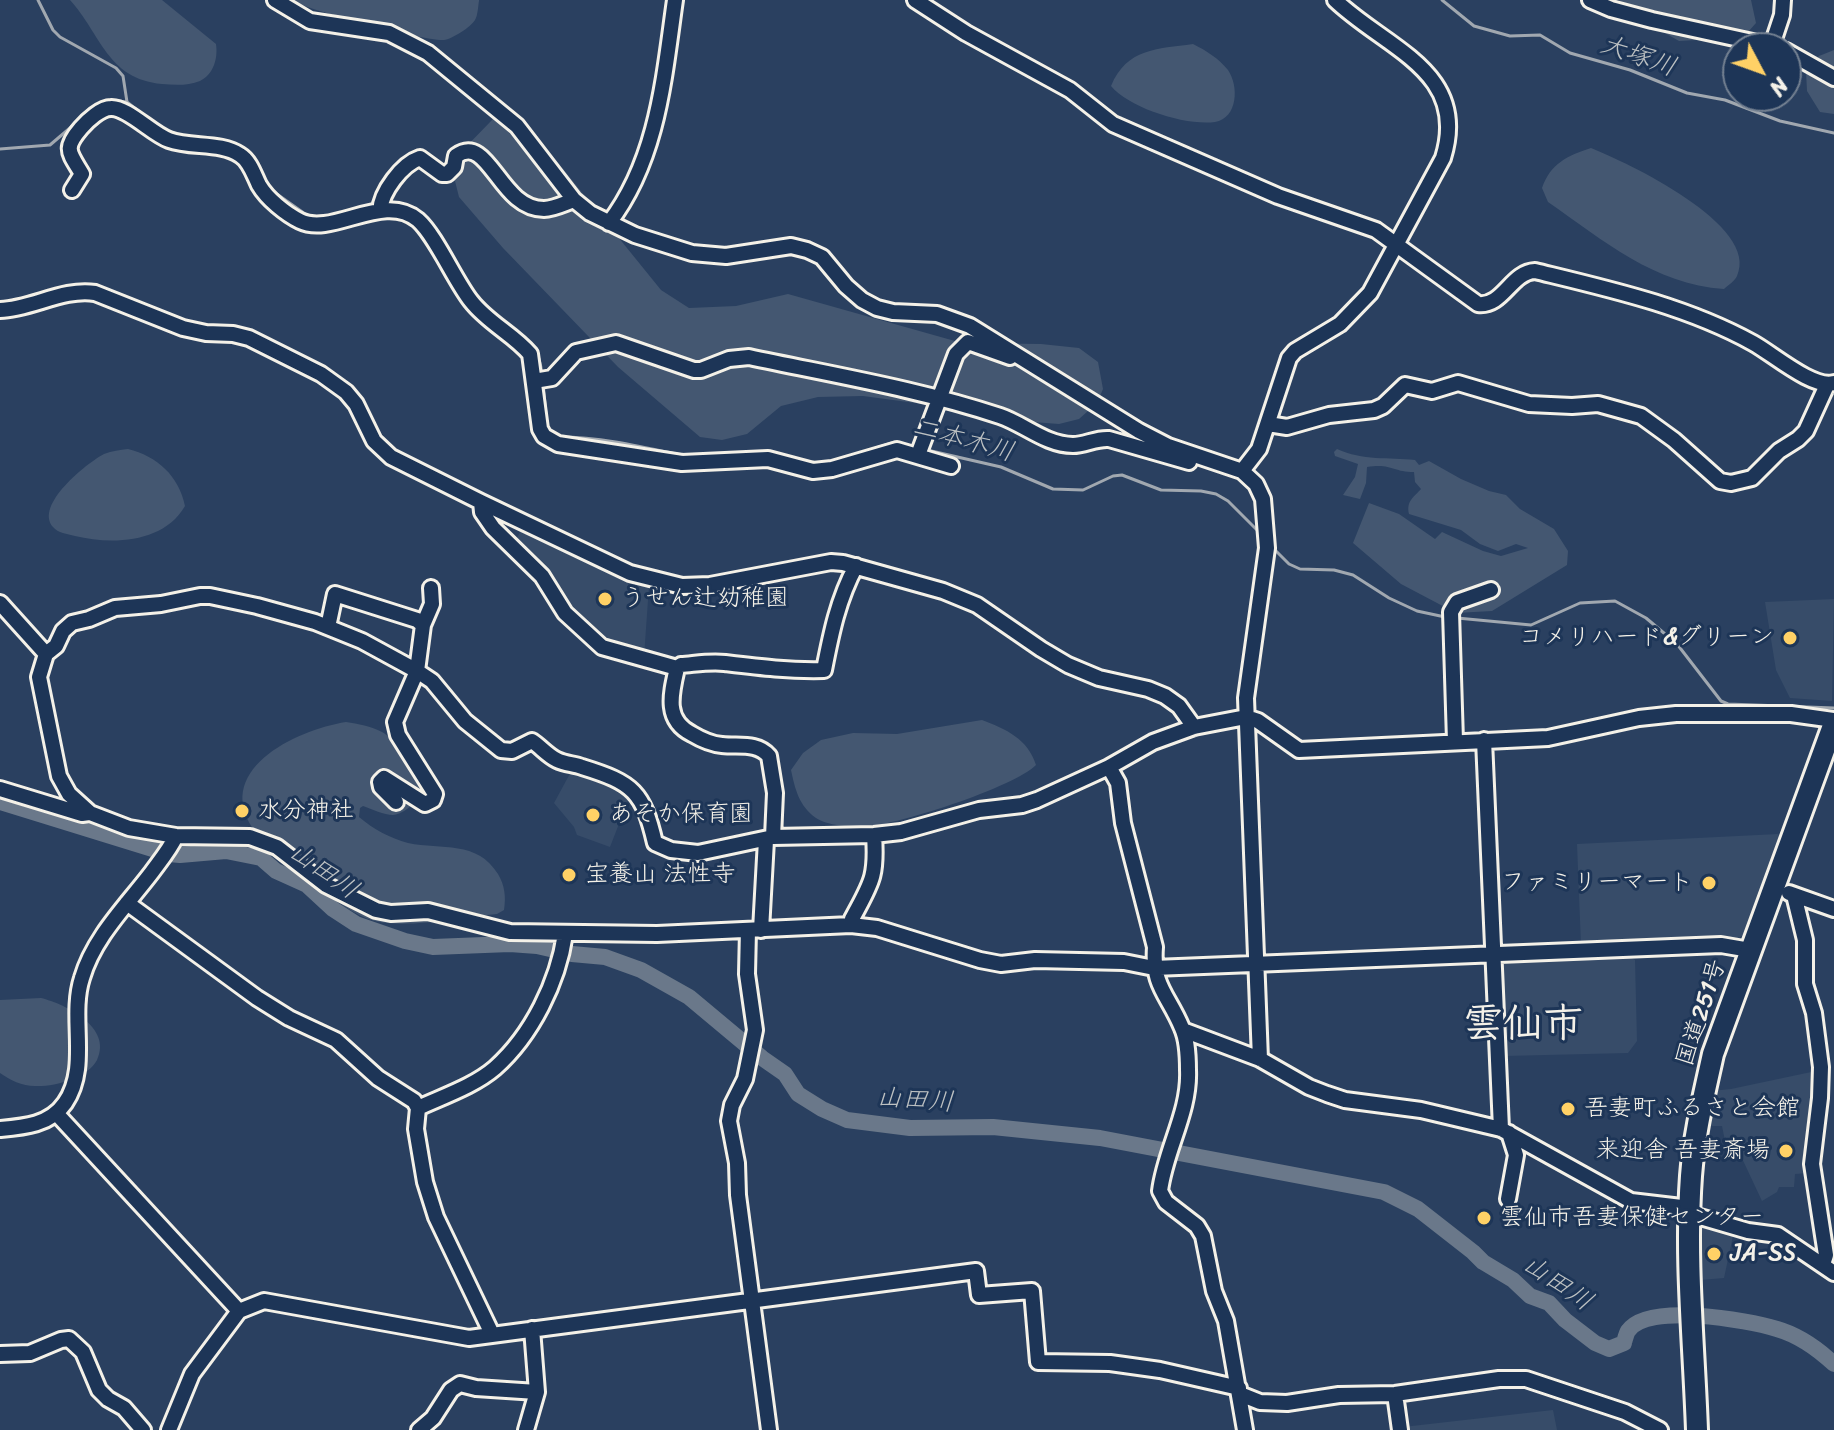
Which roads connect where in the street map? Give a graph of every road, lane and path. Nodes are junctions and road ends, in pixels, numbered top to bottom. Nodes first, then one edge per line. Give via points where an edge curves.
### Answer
1 (275, 0) edge
2 (675, 0) edge
3 (915, 0) edge
4 (1335, 0) edge
5 (1590, 0) edge
6 (1783, 0) edge
7 (1780, 32) edge
8 (1722, 35) edge
9 (1802, 61) edge
10 (1834, 78) edge
11 (72, 190) dead end
12 (574, 200) junction
13 (380, 207) junction
14 (609, 223) junction
15 (1397, 247) junction
16 (0, 310) edge
17 (1716, 317) dead end
18 (1762, 348) junction
19 (1017, 354) junction
20 (540, 381) junction
21 (1830, 384) edge
22 (939, 399) junction
23 (1268, 424) junction
24 (919, 451) junction
25 (1199, 457) junction
26 (951, 466) dead end
27 (1242, 471) junction
28 (481, 502) junction
29 (856, 566) junction
30 (431, 588) dead end
31 (1491, 590) dead end
32 (0, 603) edge
33 (423, 625) junction
34 (328, 627) junction
35 (46, 654) junction
36 (677, 668) junction
37 (417, 671) junction
38 (1246, 717) junction
39 (1834, 722) edge
40 (1194, 727) junction
41 (1484, 740) junction
42 (1455, 741) junction
43 (1109, 767) junction
44 (0, 789) edge
45 (396, 802) dead end
46 (90, 813) junction
47 (874, 835) junction
48 (769, 839) junction
49 (174, 840) junction
50 (1774, 887) junction
51 (1794, 895) junction
52 (127, 903) junction
53 (1834, 909) edge
54 (851, 925) junction
55 (754, 930) junction
56 (564, 937) junction
57 (1750, 950) junction
58 (1493, 955) junction
59 (1256, 963) junction
60 (1154, 968) junction
61 (1183, 1030) junction
62 (1260, 1059) junction
63 (418, 1108) junction
64 (56, 1113) junction
65 (0, 1129) edge
66 (1505, 1131) junction
67 (1508, 1199) dead end
68 (1690, 1211) junction
69 (1828, 1268) edge
70 (752, 1301) junction
71 (239, 1311) junction
72 (532, 1329) junction
73 (492, 1334) junction
74 (0, 1354) edge
75 (1240, 1391) junction
76 (537, 1392) junction
77 (1395, 1394) junction
78 (143, 1430) edge
79 (169, 1430) edge
80 (419, 1430) edge
81 (526, 1430) edge
82 (769, 1430) edge
83 (1245, 1430) edge
84 (1400, 1430) edge
85 (1660, 1430) edge
86 (1697, 1430) edge

1 - 12 street via 310,21 374,29 428,53 501,111
2 - 14 street via 651,140 630,195
3 - 15 street via 1070,90 1113,124 1278,196 1376,230
4 - 15 street via 1432,76 1444,99 1450,128 1443,158
5 - 8 street
6 - 7 street
9 - 10 street
11 - 13 street via 82,174 69,143 104,109 116,108 167,139 239,154 264,193 302,222 323,224
12 - 13 street via 544,209 530,206 515,198 487,161 469,151 456,156 447,174 415,159
12 - 14 street
13 - 20 street via 417,219 471,301 530,354
14 - 19 street via 711,256 791,246 807,250 822,257 846,286 877,308 956,319
15 - 18 street via 1478,304 1491,303 1523,273 1535,271 1717,323
15 - 23 street via 1355,310 1289,358
16 - 28 street via 82,291 183,328 249,338 334,382 356,404 381,450
17 - 18 street via 1758,340
18 - 21 street via 1809,379
19 - 22 street via 1011,358 966,342
19 - 25 street via 1139,431
20 - 22 street via 576,352 616,343 694,370 749,357
20 - 24 street via 540,429 558,444 682,463 768,459 813,471 888,451
21 - 23 street via 1806,431 1740,483 1720,481 1641,416 1598,404 1529,404 1458,383 1432,391 1405,385 1374,410 1287,427
22 - 24 street
22 - 25 street via 1000,416 1066,444 1109,439 1192,463
23 - 27 street via 1259,449
24 - 26 street
25 - 27 street
27 - 38 street via 1261,492 1267,542
28 - 29 street via 630,573 682,586 831,562
28 - 36 street via 493,528 542,576 565,613 602,647
29 - 36 street via 833,623 824,670 724,663
29 - 40 street via 977,605 1068,665 1165,696
30 - 33 street via 432,604
31 - 42 street via 1452,608
32 - 35 street
33 - 34 street via 335,594
33 - 37 street
34 - 35 street via 200,596 115,608 72,623
34 - 37 street
35 - 46 street via 39,686 59,776
36 - 48 street via 671,703 678,724 709,743 758,747 769,756 775,793
37 - 45 street via 396,715 396,729 435,797 425,804 384,778 381,787
37 - 48 street via 501,750 512,751 532,741 556,759 627,785 642,801 655,843 661,847 698,853
38 - 40 street
38 - 42 street via 1299,750
38 - 59 street
39 - 41 street via 1791,714 1676,714 1548,738
39 - 50 highway, 国道251号
40 - 43 street
41 - 42 street
41 - 58 street
43 - 47 street via 1022,805
43 - 60 street via 1118,783 1155,947
44 - 46 street
46 - 49 street
47 - 48 street
47 - 54 street via 874,877
48 - 55 street
49 - 52 street
49 - 56 street via 250,837 277,847 326,885 376,910 428,911 496,930
50 - 51 street
50 - 57 highway, 国道251号
51 - 53 street
51 - 69 street via 1821,1067 1812,1164
52 - 63 street via 257,998 336,1040
52 - 64 street via 99,940 81,978 76,1076
54 - 55 street
54 - 60 street via 1001,964 1124,962
55 - 56 street
55 - 70 street via 747,974 755,1030 729,1121
56 - 63 street via 533,1022 494,1069
57 - 58 street via 1721,945
57 - 68 highway, 国道251号 via 1713,1054 1694,1147
58 - 59 street
58 - 66 street
59 - 60 street
59 - 62 street
60 - 61 street
61 - 62 street
61 - 75 street via 1186,1100 1161,1195 1203,1236
62 - 66 street via 1336,1097 1421,1110
63 - 73 street via 416,1129 436,1217
64 - 65 street via 33,1125
64 - 71 street
66 - 67 street via 1516,1155
66 - 68 street via 1631,1201
68 - 69 street via 1748,1231 1778,1235
68 - 86 highway, 国道251号
70 - 72 street
70 - 75 street via 976,1271 979,1295 1032,1291 1038,1362 1160,1370
70 - 82 street
71 - 73 street via 264,1301 469,1338
71 - 79 street via 192,1374
72 - 73 street
72 - 76 street
74 - 78 street via 30,1353 69,1339 83,1352 99,1390
75 - 77 street via 1272,1403
75 - 83 street
76 - 80 street via 460,1384
76 - 81 street
77 - 84 street
77 - 85 street via 1526,1379 1625,1412

